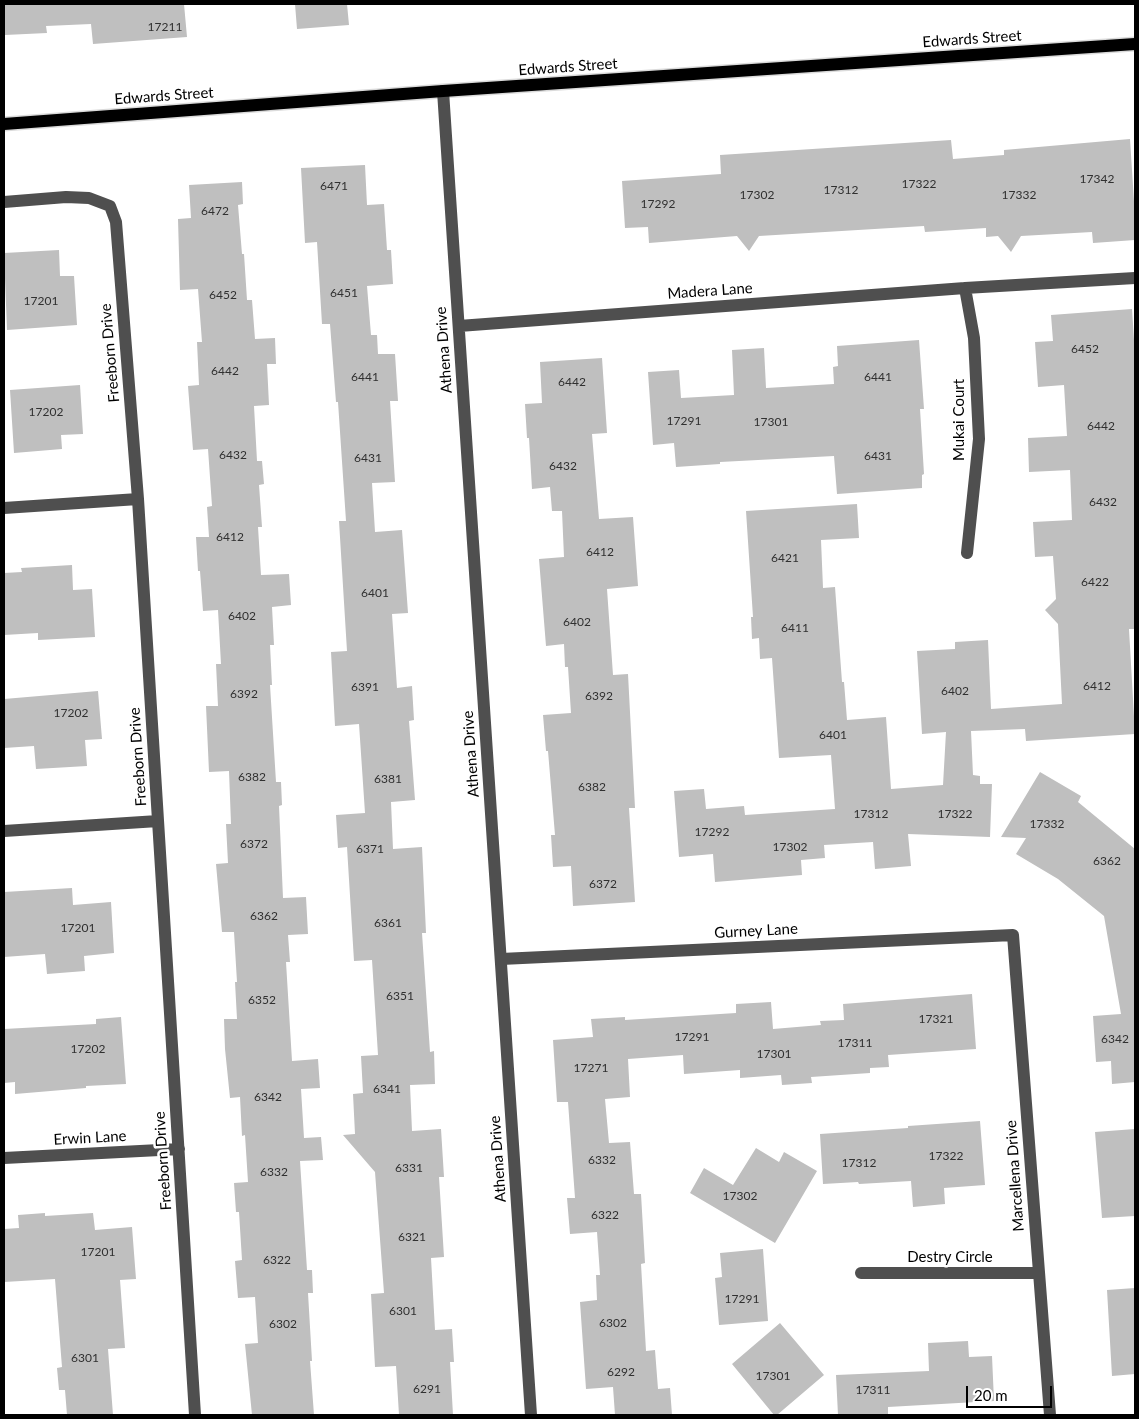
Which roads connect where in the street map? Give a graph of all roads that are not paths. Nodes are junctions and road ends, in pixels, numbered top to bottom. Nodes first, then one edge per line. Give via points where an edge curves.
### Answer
1 (1135, 44) edge
2 (443, 92) junction
3 (4, 124) edge
4 (4, 202) edge
5 (1135, 278) edge
6 (965, 288) junction
7 (459, 326) junction
8 (138, 499) junction
9 (4, 508) edge
10 (967, 553) dead end
11 (158, 821) junction
12 (4, 832) edge
13 (1014, 935) joint
14 (501, 959) junction
15 (179, 1149) junction
16 (4, 1158) edge
17 (861, 1273) dead end
18 (1038, 1273) junction
19 (195, 1415) edge
20 (531, 1415) edge
21 (1050, 1415) edge

1 - 2 main road, Edwards Street
2 - 3 main road, Edwards Street
2 - 7 street, Athena Drive
4 - 8 street, Freeborn Drive via 66,197 89,198 110,206 116,222
5 - 6 street, Madera Lane
6 - 7 street, Madera Lane
6 - 10 street, Mukai Court via 974,338 979,439
7 - 14 street, Athena Drive
8 - 9 street
8 - 11 street, Freeborn Drive
11 - 12 street
11 - 15 street, Freeborn Drive
13 - 14 street, Gurney Lane
13 - 18 street, Marcellena Drive
14 - 20 street, Athena Drive
15 - 16 street, Erwin Lane
15 - 19 street, Freeborn Drive
17 - 18 street, Destry Circle
18 - 21 street, Marcellena Drive

